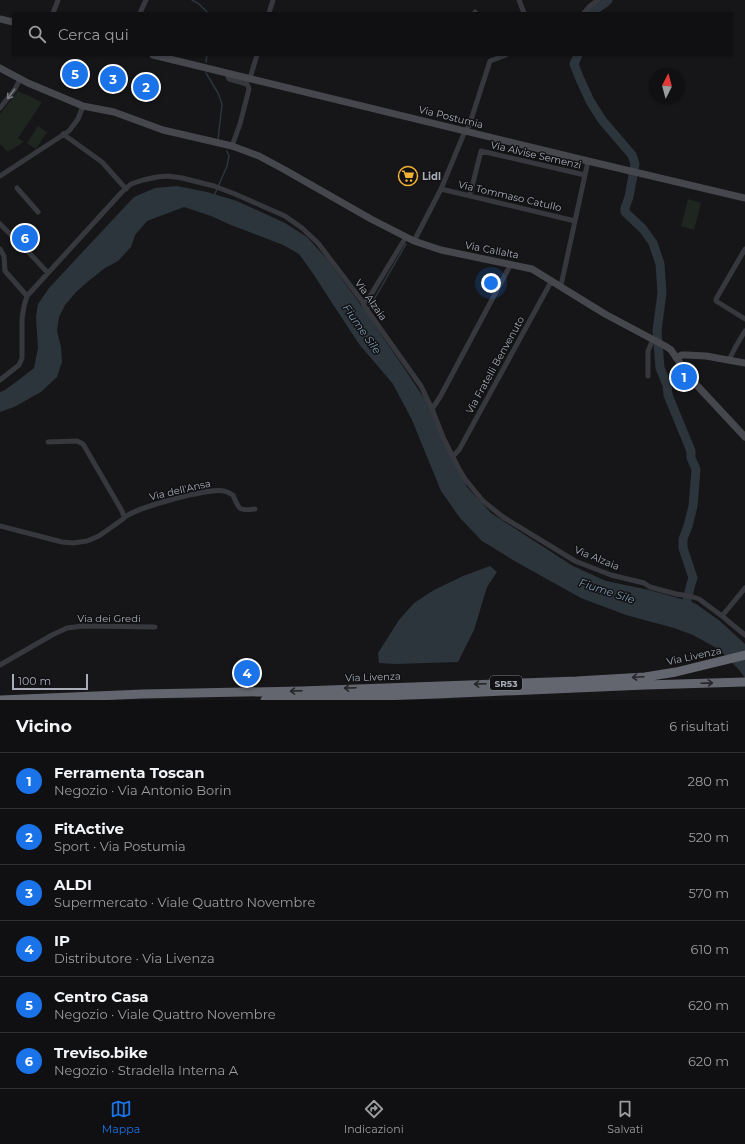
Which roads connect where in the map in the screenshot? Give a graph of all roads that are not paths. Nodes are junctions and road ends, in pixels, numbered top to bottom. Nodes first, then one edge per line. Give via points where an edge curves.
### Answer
1 (58, 0) edge
2 (146, 0) edge
3 (273, 0) edge
4 (519, 0) edge
5 (598, 0) edge
6 (53, 12) edge
7 (140, 12) edge
8 (269, 12) edge
9 (524, 12) edge
10 (585, 12) edge
11 (0, 19) edge
12 (12, 22) edge
13 (157, 56) edge
14 (257, 56) edge
15 (504, 56) edge
16 (491, 61) edge
17 (0, 68) edge
18 (228, 73) junction
19 (250, 78) junction
20 (20, 79) junction
21 (83, 106) junction
22 (0, 108) edge
23 (465, 131) junction
24 (63, 134) junction
25 (232, 146) junction
26 (588, 161) junction
27 (585, 175) junction
28 (0, 176) edge
29 (17, 188) dead end
30 (126, 189) junction
31 (441, 189) junction
32 (470, 195) junction
33 (745, 198) edge
34 (38, 212) dead end
35 (575, 221) junction
36 (0, 224) edge
37 (406, 237) junction
38 (414, 241) junction
39 (0, 249) edge
40 (745, 249) edge
41 (511, 264) junction
42 (48, 273) junction
43 (552, 280) junction
44 (560, 286) junction
45 (27, 296) junction
46 (362, 301) junction
47 (745, 319) edge
48 (745, 331) edge
49 (653, 339) junction
50 (676, 358) junction
51 (729, 360) junction
52 (745, 363) edge
53 (648, 376) dead end
54 (0, 380) edge
55 (432, 409) junction
56 (745, 437) edge
57 (48, 442) dead end
58 (453, 456) junction
59 (255, 509) dead end
60 (124, 517) junction
61 (0, 526) edge
62 (745, 588) edge
63 (722, 616) junction
64 (155, 627) dead end
65 (745, 635) edge
66 (745, 656) edge
67 (0, 665) edge
68 (745, 682) edge
69 (0, 700) edge
70 (265, 700) edge

1 - 6 street
2 - 7 street
3 - 8 street
4 - 9 street
5 - 10 street
11 - 12 main road
13 - 18 main road, Via Postumia
14 - 19 street
15 - 16 street
16 - 23 street via 469,126
17 - 20 main road, Via Callalta
18 - 19 main road, Via Postumia
18 - 25 street via 229,79 247,84 249,89
19 - 23 main road, Via Postumia
20 - 21 main road, Via Callalta
20 -> 22 street
21 - 24 street via 78,119
21 - 25 main road, Via Callalta via 114,112 163,130
23 - 26 main road, Via Postumia
23 - 31 street
24 - 28 street
24 - 30 street via 102,162
25 - 37 main road, Via Callalta via 259,156
26 - 27 street
26 - 33 main road, Via Postumia
27 - 32 street, Via Alvise Semenzi via 480,151
27 - 35 street
29 - 34 street
30 - 42 street, Via Alzaia
30 - 46 street, Via Alzaia via 131,184 143,180 168,176 217,187 285,216 318,243
31 - 32 street, Via Tommaso Catullo
31 - 38 street
32 - 35 street, Via Tommaso Catullo
35 - 44 street
36 - 42 street
37 - 38 main road, Via Callalta
37 - 46 street via 367,301
38 - 41 main road, Via Callalta via 441,250
39 - 45 street via 4,256 5,271
40 - 47 street via 716,302
41 - 43 main road, Via Callalta via 532,269
41 - 55 street
42 - 45 street, Via Alzaia
43 - 44 main road, Via Callalta
43 - 58 street, Via Fratelli Benvenuto via 459,450
44 - 49 main road, Via Callalta via 605,314
45 - 54 street, Via Alzaia via 22,319 22,358 19,365
46 - 55 street, Via Alzaia via 420,386
48 - 51 street
49 - 50 main road, Via Callalta via 671,350
49 - 53 street via 648,351
50 - 51 main road via 687,355
50 - 56 main road, Via Callalta via 691,379
51 - 52 main road
55 - 58 street, Via Alzaia
57 - 60 street via 77,441 83,444
58 - 63 street, Via Alzaia via 464,479 483,502 564,555 611,575 699,599
59 - 60 street, Via dell'Ansa via 240,509 233,495 224,490 149,506
60 - 61 street, Via dell'Ansa via 99,536 78,543 62,542
62 - 63 street
63 - 65 street, Via Alzaia
64 - 67 street, Via dei Gredi via 73,627 52,635
66 -> 69 highway, Via Livenza / SR53 via 645,677
70 -> 68 highway, Via Livenza / SR53

